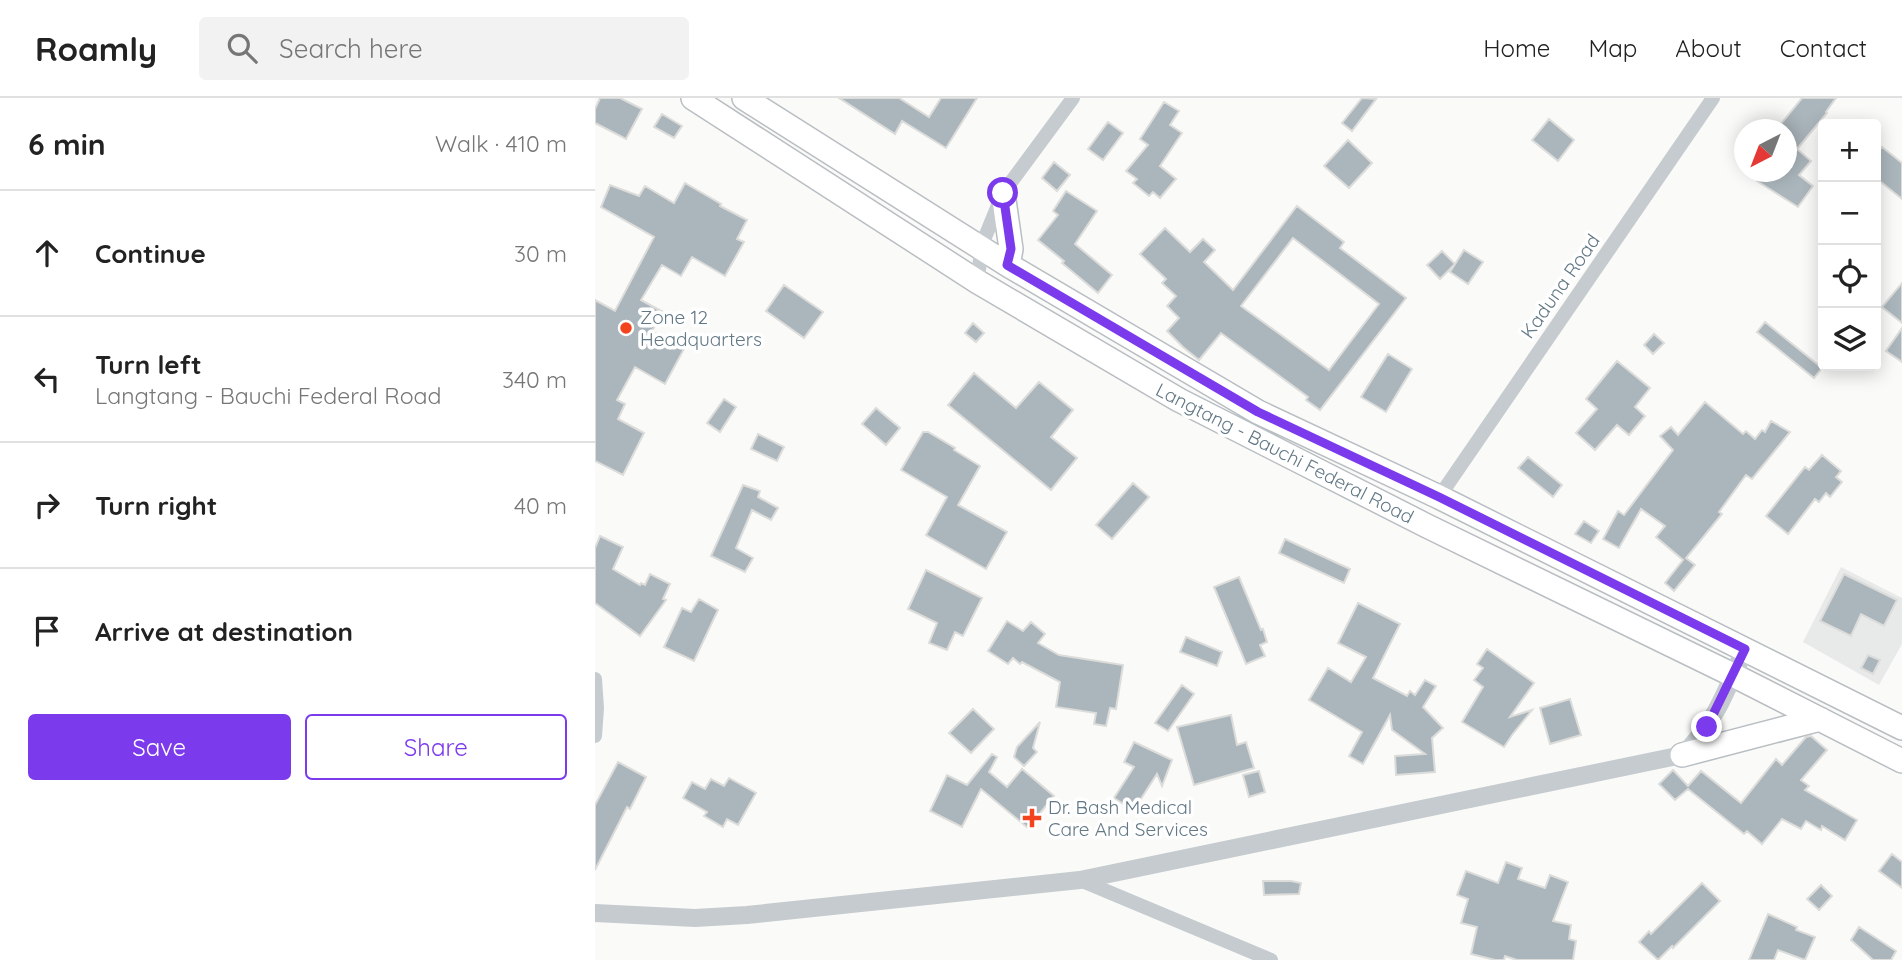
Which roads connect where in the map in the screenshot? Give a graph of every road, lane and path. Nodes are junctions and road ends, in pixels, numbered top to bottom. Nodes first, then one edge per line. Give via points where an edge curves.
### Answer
1 (693, 98) edge
2 (744, 98) edge
3 (1073, 98) edge
4 (1713, 98) edge
5 (1003, 193) junction
6 (981, 247) junction
7 (1007, 265) junction
8 (978, 282) junction
9 (1439, 497) junction
10 (1745, 649) junction
11 (1733, 675) junction
12 (595, 679) edge
13 (1820, 719) junction
14 (1902, 727) edge
15 (595, 736) edge
16 (1682, 755) junction
17 (1902, 761) edge
18 (1080, 880) junction
19 (595, 913) edge
20 (1271, 960) edge

1 - 8 main road, Langtang - Bauchi Federal Road
2 - 6 main road, Langtang - Bauchi Federal Road
3 - 5 street
4 - 9 street, Kaduna Road
5 - 6 street
5 - 7 main road via 1011,249
6 - 7 main road, Langtang - Bauchi Federal Road
6 - 8 street
7 - 9 main road, Langtang - Bauchi Federal Road via 1258,412
8 - 11 main road, Langtang - Bauchi Federal Road via 1179,400
9 - 10 main road, Langtang - Bauchi Federal Road
10 - 11 street
10 - 14 main road, Langtang - Bauchi Federal Road
11 - 13 main road, Langtang - Bauchi Federal Road
11 - 16 street via 1707,727
12 - 15 street
13 - 16 main road
13 - 17 main road, Langtang - Bauchi Federal Road
16 - 18 street
18 - 19 street via 747,915 695,918
18 - 20 street

